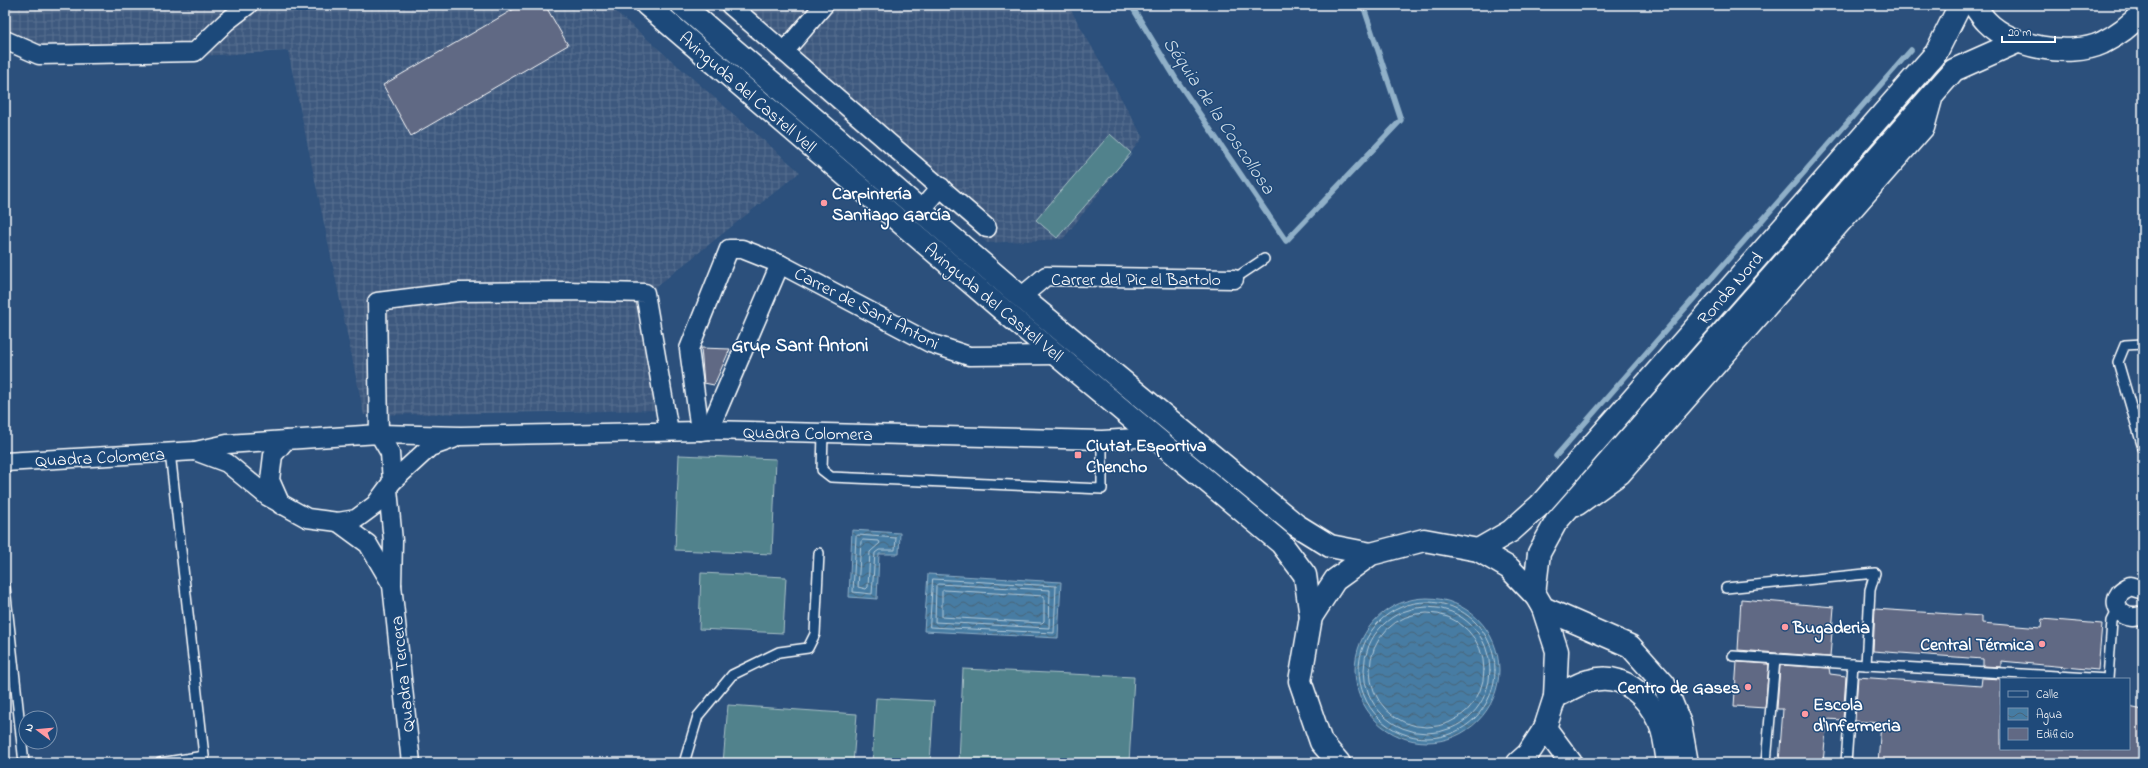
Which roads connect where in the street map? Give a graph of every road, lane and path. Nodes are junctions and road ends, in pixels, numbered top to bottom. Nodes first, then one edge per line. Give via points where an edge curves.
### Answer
1 (248, 5) edge
2 (647, 5) edge
3 (682, 5) edge
4 (730, 5) edge
5 (824, 5) edge
6 (1960, 5) edge
7 (1974, 5) edge
8 (224, 13) edge
9 (2139, 22) edge
10 (5, 40) edge
11 (2017, 42) junction
12 (784, 52) junction
13 (941, 187) junction
14 (921, 210) junction
15 (987, 228) dead end
16 (1264, 259) dead end
17 (780, 264) junction
18 (1234, 279) joint
19 (1021, 297) junction
20 (2143, 344) edge
21 (1056, 355) junction
22 (705, 430) junction
23 (669, 431) junction
24 (823, 433) junction
25 (379, 434) junction
26 (461, 436) junction
27 (1154, 437) junction
28 (286, 440) junction
29 (1102, 440) junction
30 (2143, 448) edge
31 (195, 451) junction
32 (170, 452) junction
33 (5, 462) edge
34 (390, 486) junction
35 (282, 506) junction
36 (338, 522) junction
37 (1478, 550) junction
38 (819, 553) dead end
39 (1371, 554) junction
40 (392, 585) junction
41 (5, 587) edge
42 (1726, 588) dead end
43 (2143, 589) edge
44 (1539, 601) junction
45 (2118, 609) junction
46 (2143, 615) edge
47 (1311, 617) junction
48 (1733, 656) dead end
49 (1775, 658) junction
50 (1852, 664) junction
51 (1866, 665) junction
52 (2091, 678) edge
53 (2108, 678) edge
54 (1556, 697) junction
55 (1545, 728) junction
56 (1321, 742) junction
57 (24, 763) edge
58 (160, 763) edge
59 (411, 763) edge
60 (684, 763) edge
61 (1315, 763) edge
62 (1339, 763) edge
63 (1518, 763) edge
64 (1571, 763) edge
65 (1668, 763) edge
66 (1687, 763) edge
67 (1766, 763) edge
68 (1846, 763) edge

1 - 8 street
2 - 21 main road, Avinguda del Castell Vell
3 - 14 main road, Avinguda del Castell Vell
4 - 12 street
5 - 12 street
6 - 37 main road, Ronda Nord via 1936,53 1545,499 1511,531
7 - 11 main road via 1987,23
8 - 10 street via 195,52 39,55
9 - 11 main road via 2100,44 2062,51
11 - 44 main road, Ronda Nord via 1954,70 1556,522 1539,553
12 - 13 street
13 - 14 street
13 - 15 street
14 - 19 main road, Avinguda del Castell Vell
16 - 18 lane
17 - 21 street, Carrer de Sant Antoni via 930,343 969,356
17 - 22 street
17 - 22 street, Carrer de Sant Antoni via 742,249 729,249 689,349
18 - 19 street, Carrer del Pic el Bartolo via 1046,276
19 - 39 main road, Avinguda del Castell Vell via 1296,525 1330,546
20 - 30 lane via 2125,346 2118,362
21 - 27 main road, Avinguda del Castell Vell
22 - 23 street, Quadra Colomera
22 - 24 street, Quadra Colomera
23 - 25 street via 645,293 459,292 377,302
23 - 26 street, Quadra Colomera
24 - 29 street, Quadra Colomera
24 - 29 lane via 822,470 831,477 1102,489
25 - 26 street, Quadra Colomera
25 - 28 street, Quadra Colomera
25 - 34 street via 390,453
26 - 34 street, Quadra Colomera via 430,447
27 - 29 street, Quadra Colomera
27 - 47 main road, Avinguda del Castell Vell via 1281,543 1305,575
28 - 31 street, Quadra Colomera via 227,444
28 - 35 street via 273,455 270,480
31 - 32 street, Quadra Colomera
31 - 35 street, Quadra Colomera via 227,463
32 - 33 street, Quadra Colomera
32 - 58 lane via 204,756
34 - 36 street, Quadra Colomera via 375,505 356,519
34 - 40 street, Quadra Tercera
35 - 36 street, Quadra Colomera via 307,518
36 - 40 street, Quadra Tercera via 368,544
37 - 39 main road via 1424,540
37 - 44 main road via 1509,568
38 - 60 lane via 815,634 808,648 779,652 732,675 698,716
39 - 47 main road via 1335,580
40 - 59 street, Quadra Tercera
41 - 57 lane
42 - 51 lane via 1874,573 1870,590
43 - 45 street via 2130,586 2120,592
44 - 54 main road via 1557,651
44 - 66 main road via 1630,646 1664,684 1680,724
45 - 46 street via 2125,616 2134,618
45 - 53 lane via 2112,621
47 - 56 main road via 1300,681
48 - 49 lane
49 - 50 lane
49 - 67 lane
50 - 51 lane
50 - 68 lane
51 - 52 lane
54 - 55 main road
54 - 65 main road via 1588,681 1604,678 1623,681 1644,697 1660,724
55 - 63 main road via 1528,754
55 - 64 main road
56 - 61 main road
56 - 62 main road

